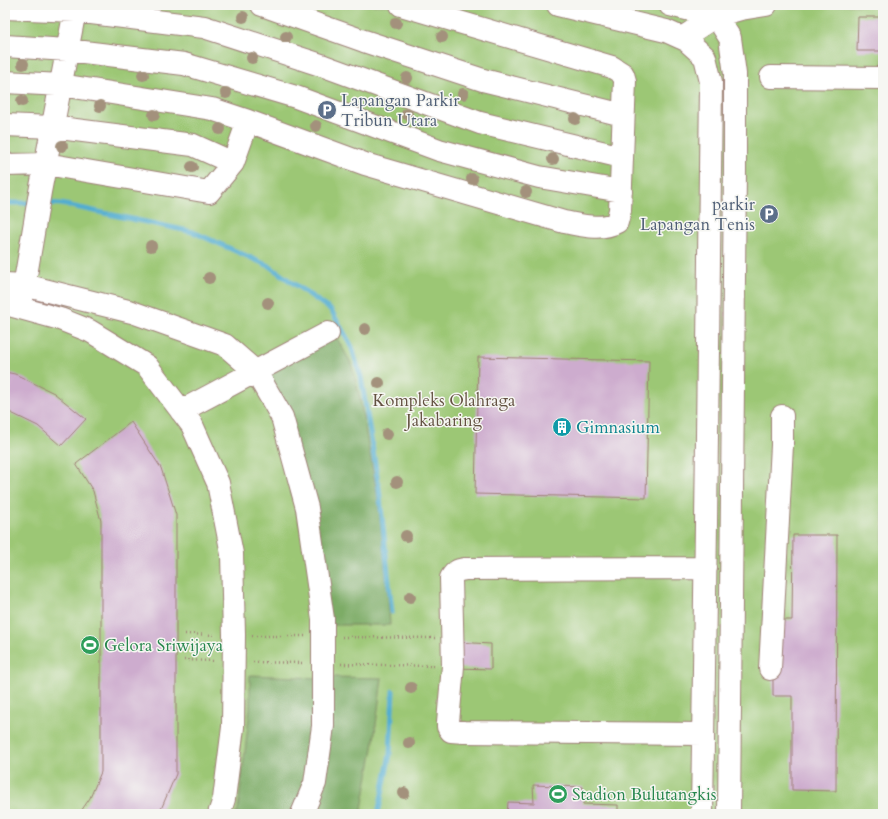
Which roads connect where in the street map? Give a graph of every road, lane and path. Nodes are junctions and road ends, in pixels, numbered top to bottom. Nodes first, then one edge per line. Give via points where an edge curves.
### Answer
1 (262, 5) edge
2 (401, 5) edge
3 (558, 5) edge
4 (670, 5) edge
5 (766, 5) edge
6 (741, 7) edge
7 (5, 8) edge
8 (76, 8) edge
9 (716, 16) junction
10 (682, 38) junction
11 (5, 46) edge
12 (67, 50) junction
13 (771, 77) dead end
14 (883, 78) edge
15 (5, 82) edge
16 (61, 85) junction
17 (623, 115) junction
18 (248, 121) junction
19 (5, 126) edge
20 (52, 127) junction
21 (622, 157) junction
22 (233, 163) junction
23 (46, 164) junction
24 (5, 165) edge
25 (621, 191) junction
26 (14, 284) edge
27 (13, 307) edge
28 (328, 333) dead end
29 (256, 372) junction
30 (181, 411) junction
31 (782, 416) dead end
32 (706, 568) junction
33 (770, 670) dead end
34 (703, 734) junction
35 (219, 814) edge
36 (302, 814) edge
37 (702, 814) edge
38 (729, 814) edge

1 - 17 lane via 483,80
2 - 17 lane via 612,67 623,74 625,81
3 - 10 lane via 666,31
4 - 9 lane
5 - 6 lane
6 - 9 lane
7 - 8 lane
8 - 12 lane
8 - 21 lane via 204,27 324,66 480,123
9 - 10 lane
9 - 38 lane via 730,38 735,74
10 - 32 lane via 705,57 711,82
11 - 12 lane
12 - 16 lane
12 - 25 lane via 184,64 296,97 439,150 539,177
13 - 14 lane
15 - 16 lane
16 - 18 lane via 212,109
16 - 20 lane
17 - 21 lane
18 - 22 lane
18 - 25 lane via 365,164 564,222 598,227 611,226 617,222
19 - 20 lane
20 - 22 lane via 193,145
20 - 23 lane
21 - 25 lane
22 - 23 lane via 210,192
23 - 24 lane
23 - 26 lane via 32,236
26 - 27 lane
26 - 29 lane via 132,312 225,345
27 - 30 lane via 60,319 90,331 147,366
28 - 29 lane
29 - 30 lane
29 - 36 lane via 282,417 305,501 323,618 323,726 315,783
30 - 35 lane via 192,425 218,483 232,554 233,727 224,799
31 - 33 lane
32 - 34 lane
32 - 34 lane via 466,569 454,572 451,578 453,666 448,722 448,727 452,731 464,732
34 - 37 lane

